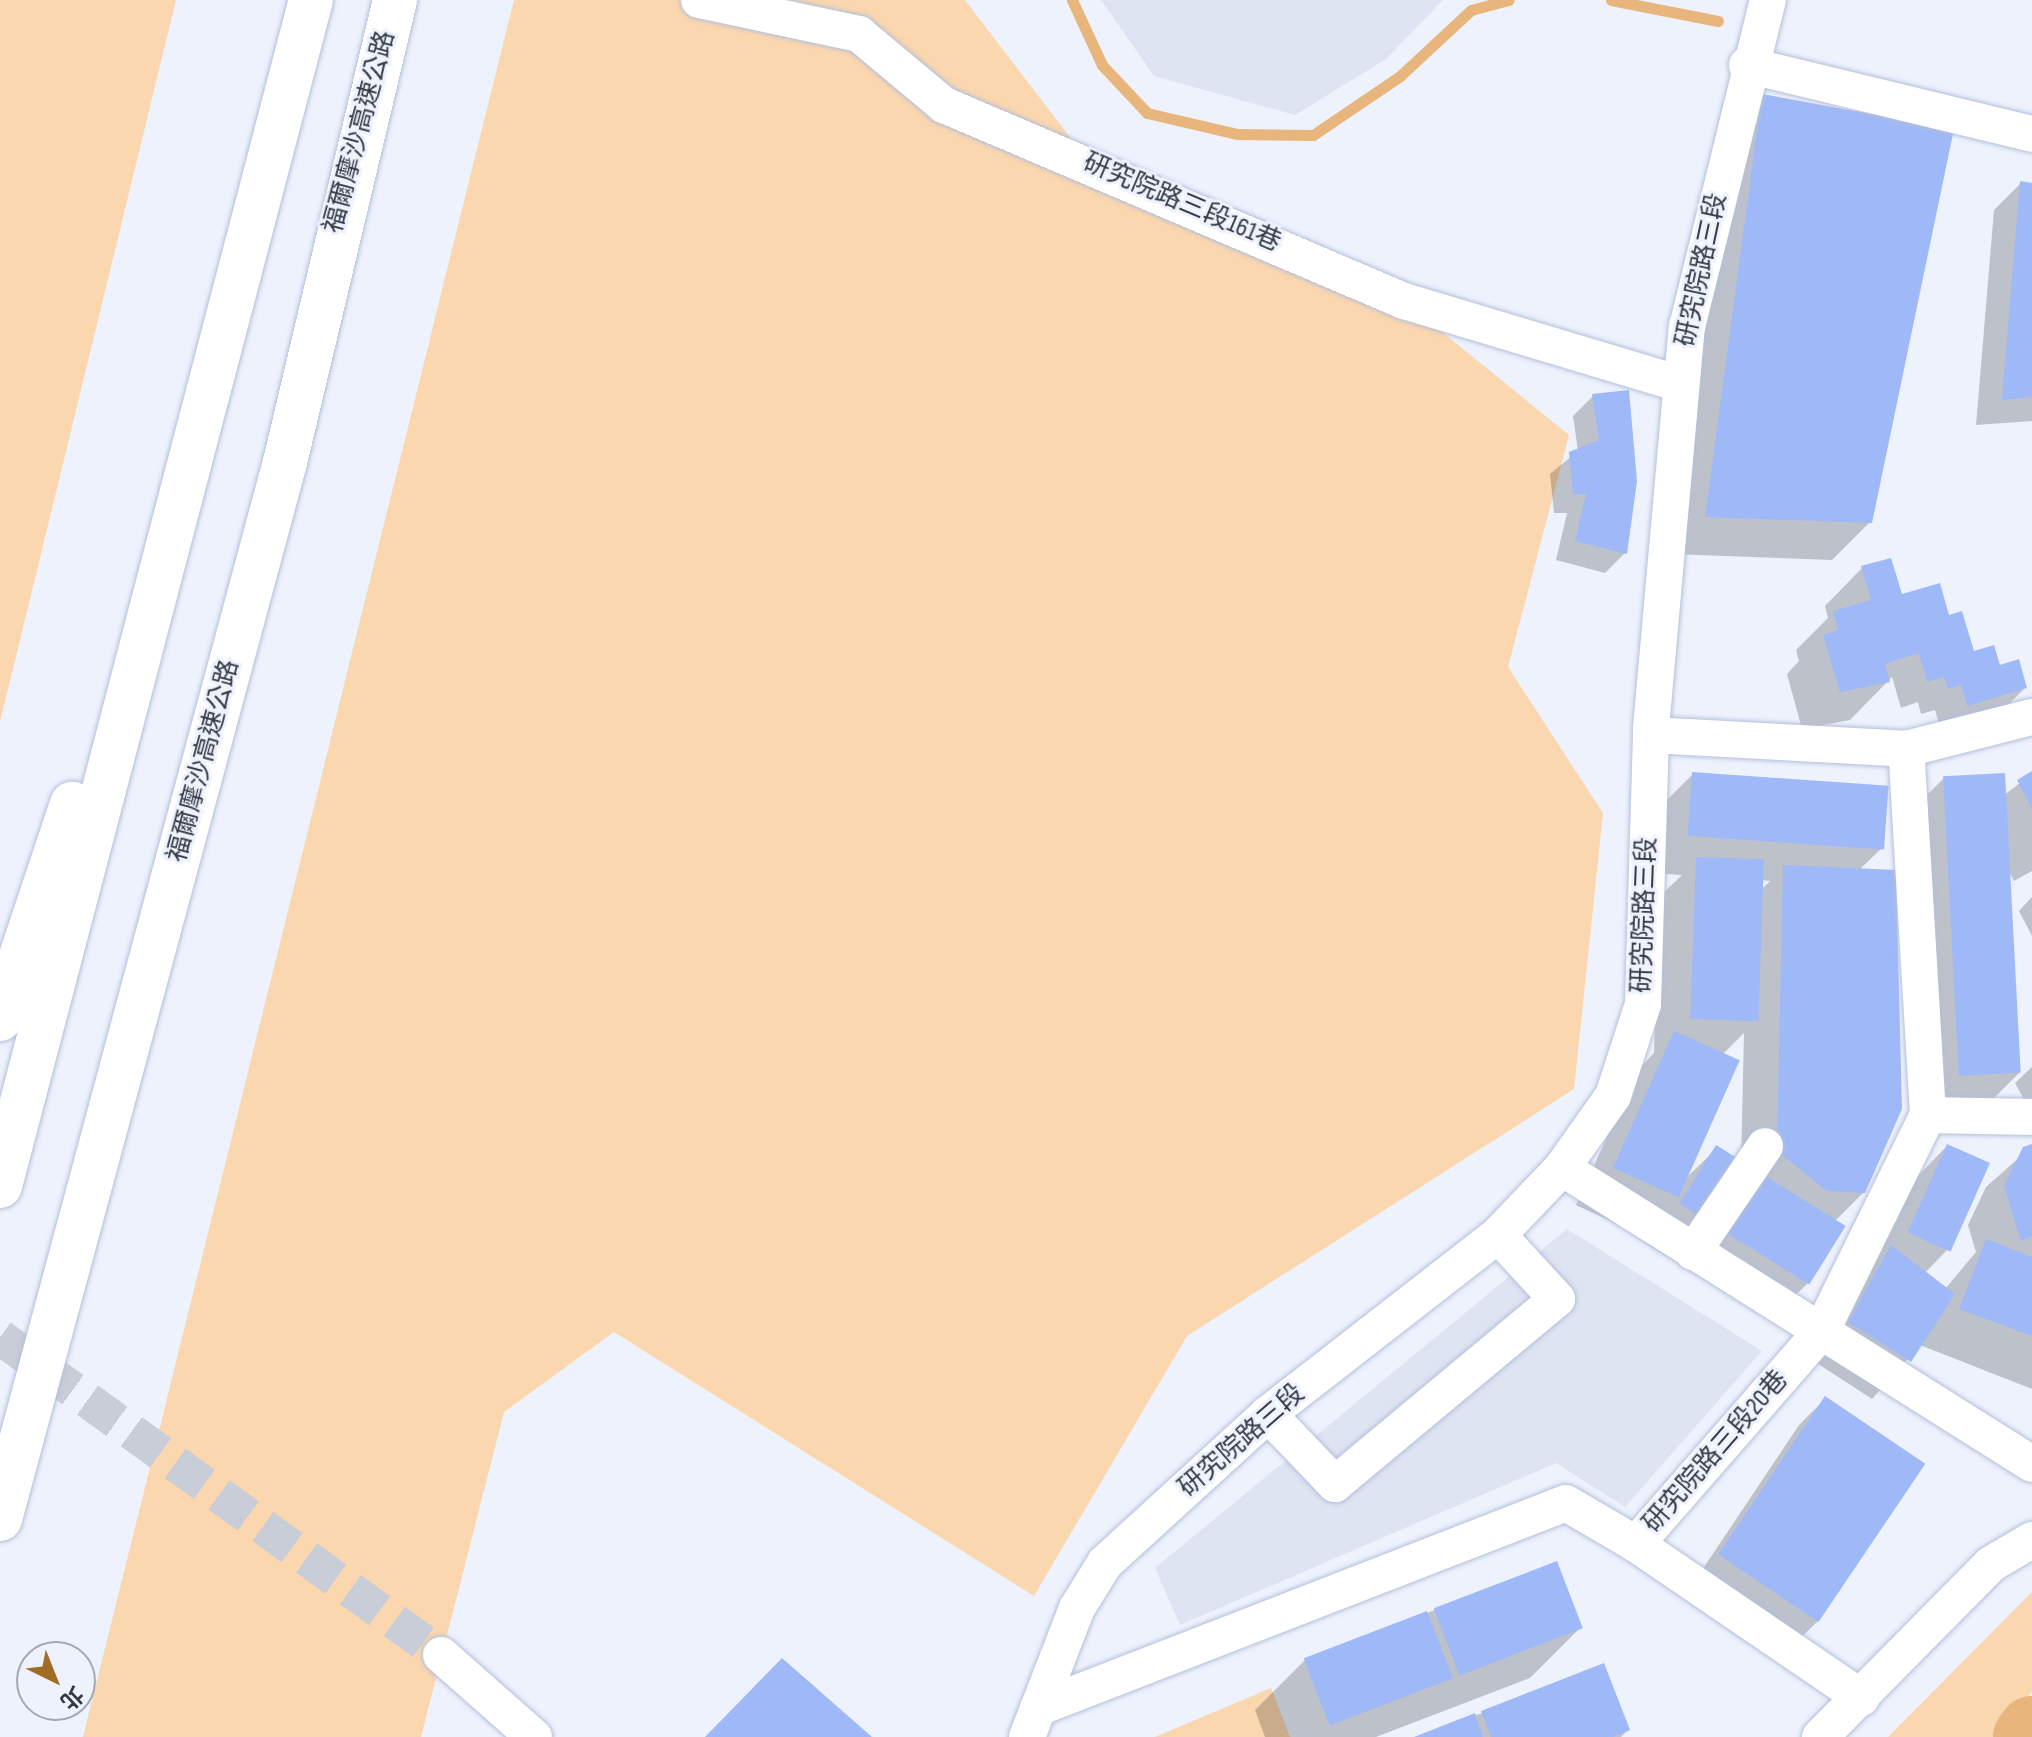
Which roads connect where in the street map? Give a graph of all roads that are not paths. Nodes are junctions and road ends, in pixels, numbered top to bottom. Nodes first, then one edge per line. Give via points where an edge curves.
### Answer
1 (311, 0) edge
2 (395, 0) edge
3 (699, 0) edge
4 (1768, 0) edge
5 (1747, 65) junction
6 (2032, 134) edge
7 (1681, 384) junction
8 (177, 499) junction
9 (2032, 717) edge
10 (1651, 735) junction
11 (1906, 749) junction
12 (0, 1019) edge
13 (1928, 1115) junction
14 (2032, 1117) edge
15 (1765, 1146) dead end
16 (1562, 1168) junction
17 (0, 1186) edge
18 (1498, 1235) junction
19 (1693, 1252) junction
20 (1821, 1332) junction
21 (1268, 1414) junction
22 (2032, 1464) edge
23 (0, 1519) edge
24 (2032, 1540) edge
25 (1636, 1544) junction
26 (441, 1655) tunnel mouth
27 (1862, 1698) junction
28 (1033, 1722) edge
29 (534, 1737) edge
30 (1820, 1737) edge

1 - 8 highway
2 - 23 highway, 福爾摩沙高速公路 via 328,255 285,462
3 - 7 street, 研究院路三段161巷 via 859,34 944,105 1404,301
4 - 5 street, 研究院路三段
5 - 6 street
5 - 7 street, 研究院路三段
7 - 10 street, 研究院路三段
8 - 12 highway
8 - 17 highway
9 - 11 street
10 - 11 street
10 - 16 street, 研究院路三段 via 1643,1004 1613,1096
11 - 13 street, 研究院路三段20巷
13 - 14 street
13 - 20 street, 研究院路三段20巷
15 - 19 street
16 - 18 street, 研究院路三段
16 - 19 street
18 - 21 street, 研究院路三段
18 - 21 street via 1557,1299 1335,1484
19 - 20 street
20 - 22 street
20 - 25 street, 研究院路三段20巷
21 - 28 street, 研究院路三段 via 1105,1563 1077,1608
24 - 27 street via 1991,1564
25 - 27 street
25 - 28 street, 研究院路三段20巷 via 1566,1503
26 - 29 street
27 - 30 street

